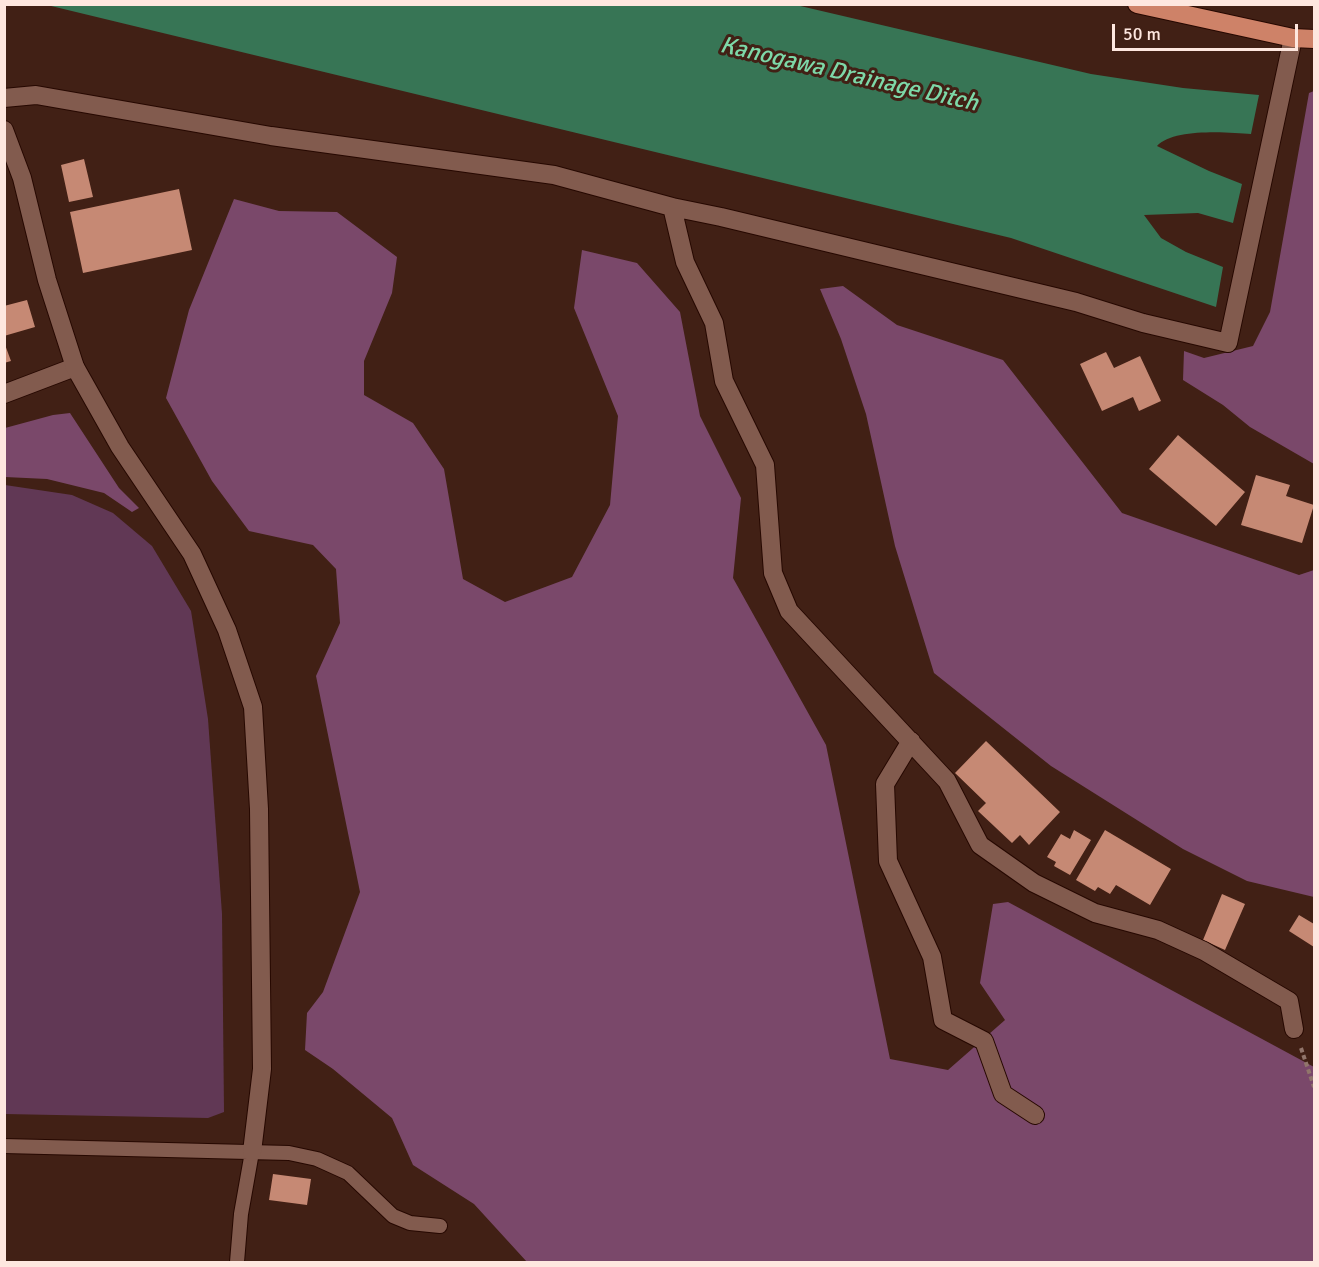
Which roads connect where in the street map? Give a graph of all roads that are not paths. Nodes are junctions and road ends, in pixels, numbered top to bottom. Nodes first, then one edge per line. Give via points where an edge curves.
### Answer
1 (1137, 4) edge
2 (1293, 38) junction
3 (1314, 39) edge
4 (4, 98) edge
5 (4, 130) edge
6 (672, 207) junction
7 (75, 367) junction
8 (4, 394) edge
9 (911, 741) junction
10 (1294, 1029) road end
11 (1035, 1114) dead end
12 (4, 1146) edge
13 (252, 1152) junction
14 (440, 1226) dead end
15 (237, 1263) edge

1 - 2 highway
2 - 3 highway
2 - 6 street via 1228,343 1076,302
4 - 6 street via 36,95 271,136 554,175
5 - 7 street via 22,178 47,280
6 - 9 street via 685,262 714,323 724,381 765,465 773,573 789,611
7 - 8 street
7 - 13 street via 120,447 192,554 227,630 253,707 259,809 262,1070
9 - 10 street via 947,781 980,845 1034,883 1095,913 1158,930 1204,951 1288,1001
9 - 11 street via 885,784 888,861 932,957 943,1020 984,1041 1003,1094
12 - 13 lane
13 - 14 lane via 317,1159 348,1173 393,1216 410,1223
13 - 15 lane

